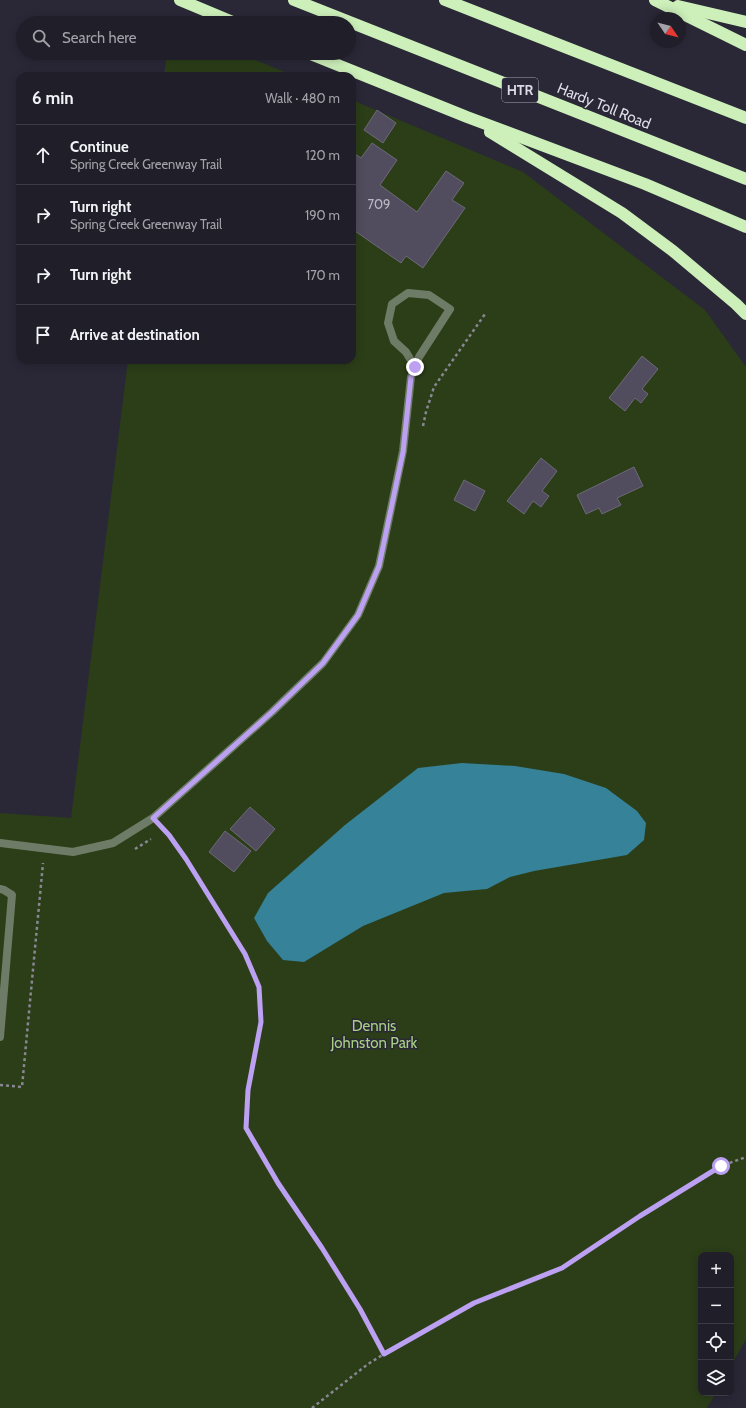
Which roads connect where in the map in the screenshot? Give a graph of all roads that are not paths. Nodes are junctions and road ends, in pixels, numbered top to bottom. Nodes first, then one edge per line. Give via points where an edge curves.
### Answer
1 (180, 0) edge
2 (294, 0) edge
3 (445, 0) edge
4 (657, 1) edge
5 (218, 16) edge
6 (334, 16) edge
7 (746, 22) edge
8 (356, 25) edge
9 (746, 45) edge
10 (325, 60) edge
11 (354, 72) edge
12 (356, 73) edge
13 (467, 118) junction
14 (746, 118) edge
15 (746, 179) edge
16 (746, 227) edge
17 (746, 314) edge
18 (415, 367) junction
19 (0, 843) edge
20 (0, 889) edge
21 (0, 1036) edge

1 - 5 highway
2 - 6 highway, Hardy Toll Road / HTR
3 - 14 highway
4 - 7 highway
4 - 9 highway
8 - 15 highway, Hardy Toll Road / HTR
10 - 11 highway
12 - 13 highway
13 - 16 highway via 645,184
13 - 17 highway via 622,213 673,251
18 - 18 lane via 450,309 429,295 408,294 392,304 388,323 394,341 406,352
18 - 19 lane via 411,377 403,452 379,566 358,615 323,663 153,818 112,843 73,852
20 - 21 lane via 12,895

